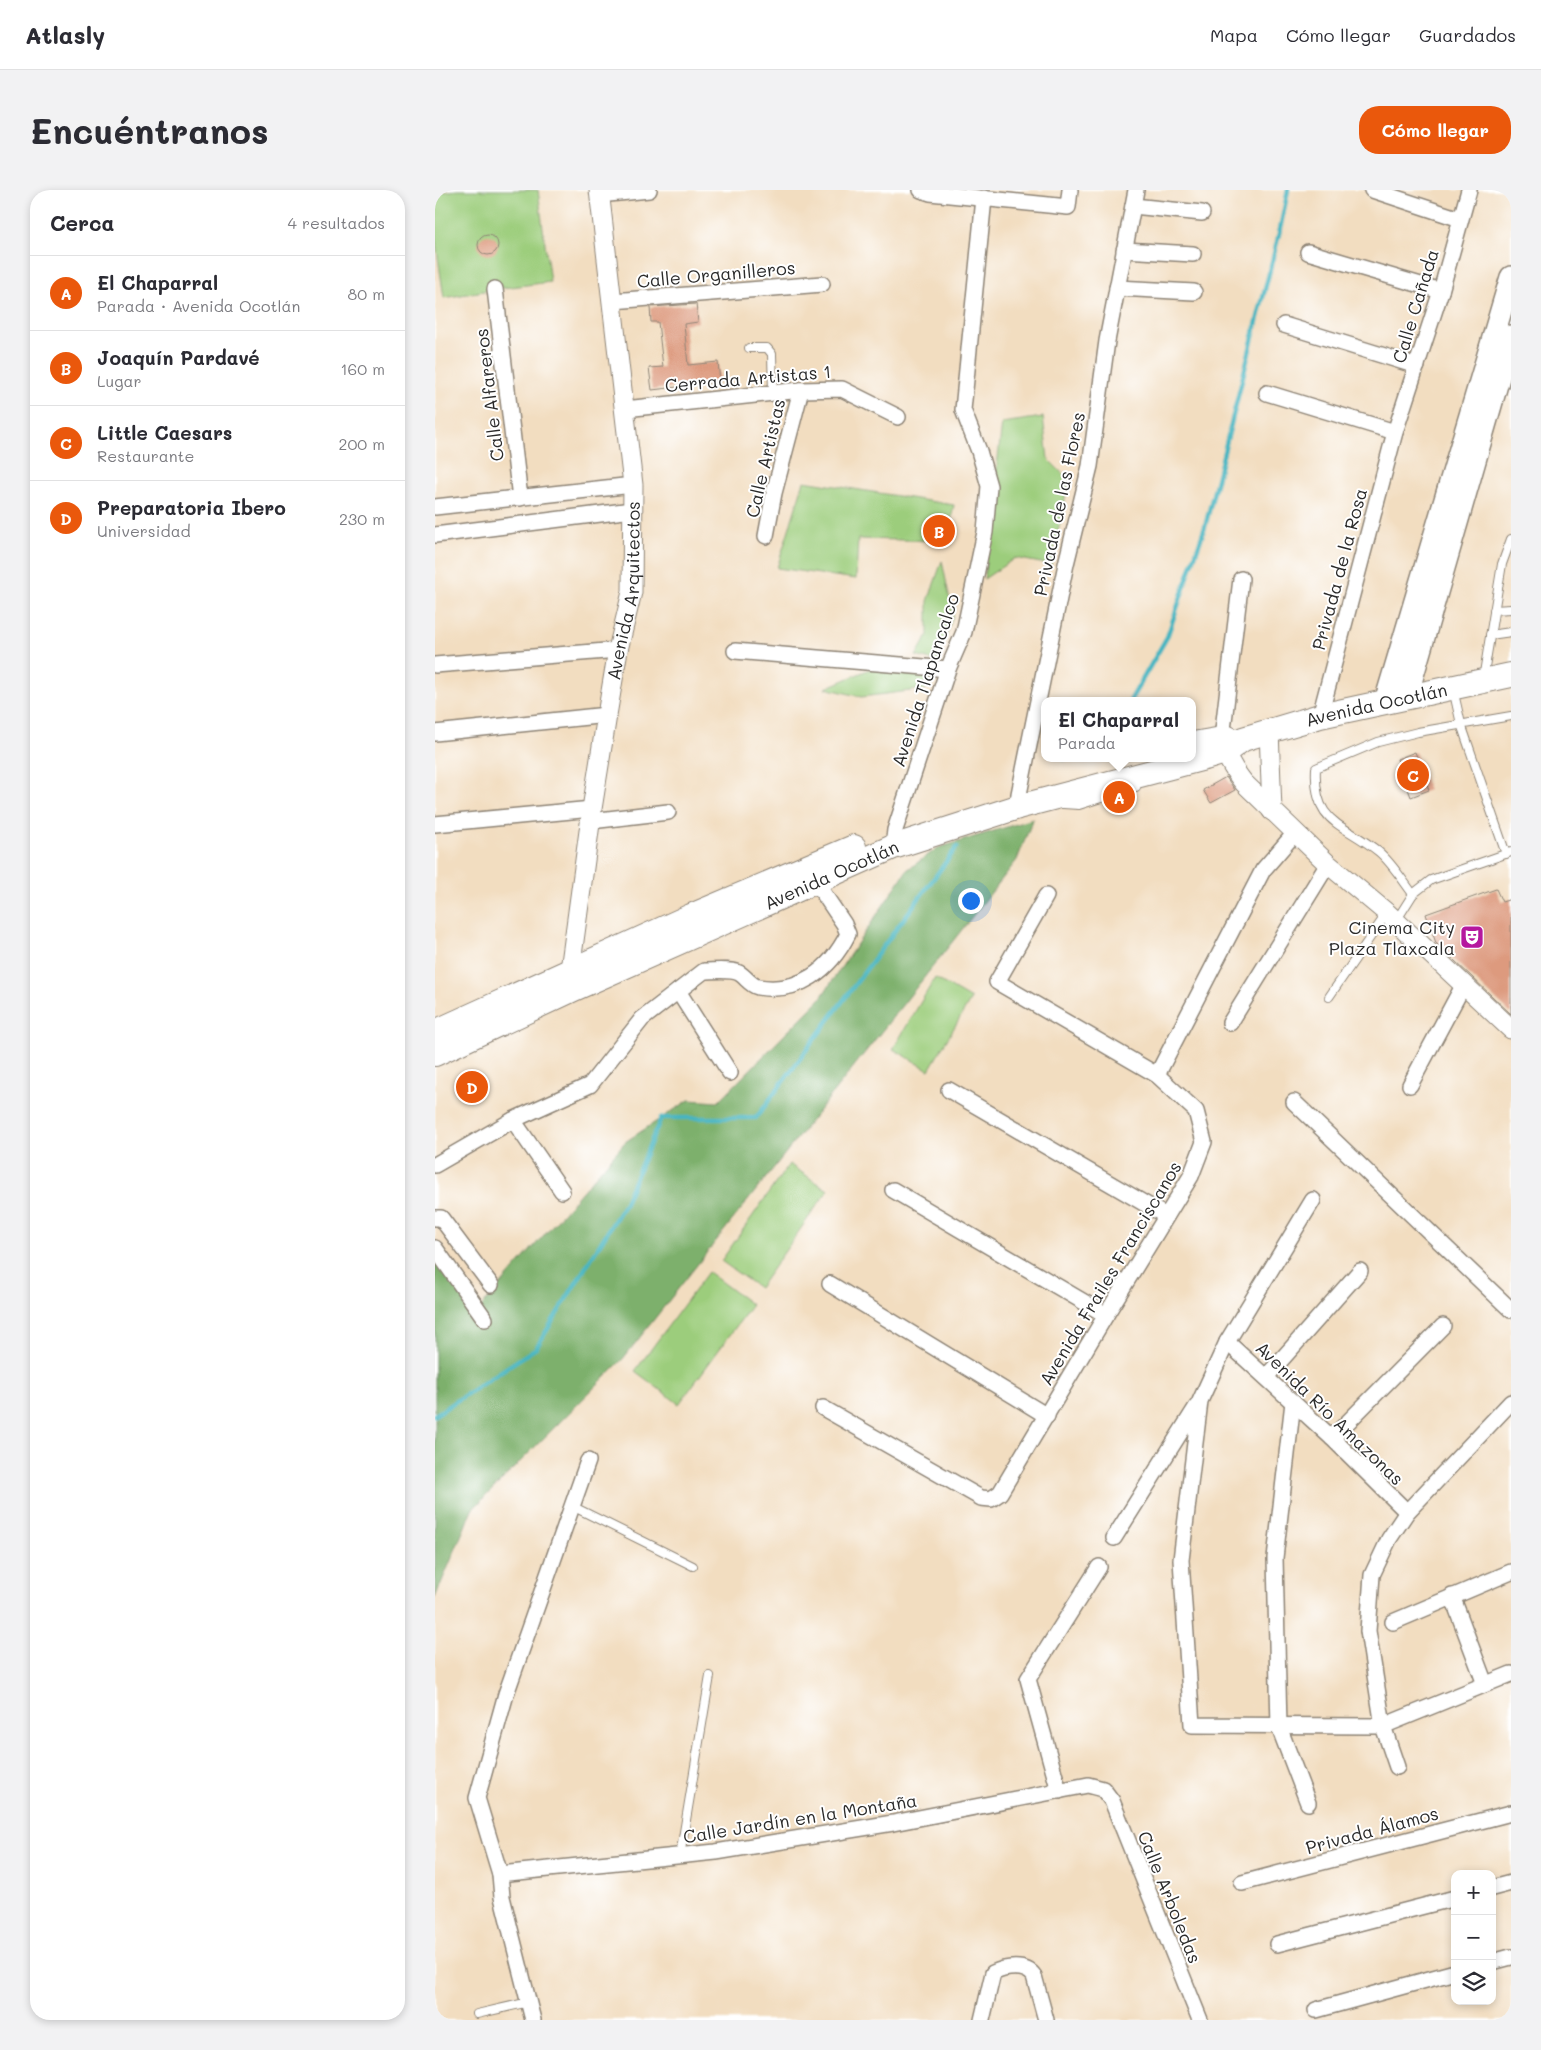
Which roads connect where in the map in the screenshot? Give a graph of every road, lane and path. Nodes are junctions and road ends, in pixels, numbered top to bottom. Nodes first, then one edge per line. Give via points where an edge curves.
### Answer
1 (649, 190) edge
2 (921, 190) edge
3 (1070, 190) edge
4 (1136, 190) edge
5 (1372, 190) edge
6 (1469, 190) edge
7 (599, 193) edge
8 (984, 198) junction
9 (1133, 206) junction
10 (1202, 213) dead end
11 (1460, 219) junction
12 (1125, 250) junction
13 (1307, 252) dead end
14 (1193, 254) dead end
15 (1511, 277) edge
16 (822, 284) dead end
17 (495, 288) dead end
18 (1117, 288) junction
19 (1441, 291) junction
20 (1194, 292) dead end
21 (613, 301) junction
22 (1284, 324) dead end
23 (1511, 336) edge
24 (749, 348) dead end
25 (1417, 366) junction
26 (801, 390) junction
27 (773, 393) junction
28 (1267, 394) dead end
29 (625, 409) junction
30 (898, 417) dead end
31 (1395, 432) junction
32 (633, 485) junction
33 (520, 498) junction
34 (435, 507) edge
35 (632, 510) junction
36 (435, 534) edge
37 (766, 536) dead end
38 (1511, 539) edge
39 (1241, 579) dead end
40 (1511, 609) edge
41 (1494, 610) junction
42 (1511, 632) edge
43 (1490, 635) junction
44 (618, 650) junction
45 (735, 651) dead end
46 (435, 665) edge
47 (948, 669) junction
48 (1511, 675) edge
49 (1483, 681) junction
50 (1453, 687) junction
51 (1042, 697) edge
52 (1396, 699) junction
53 (1041, 705) edge
54 (607, 715) junction
55 (1320, 716) junction
56 (1511, 716) edge
57 (1461, 724) junction
58 (1269, 730) junction
59 (435, 733) edge
60 (1230, 743) junction
61 (1196, 744) edge
62 (1196, 757) edge
63 (1133, 762) edge
64 (1185, 762) edge
65 (1024, 801) junction
66 (1272, 811) junction
67 (668, 812) dead end
68 (591, 815) junction
69 (435, 824) edge
70 (1295, 832) junction
71 (894, 839) junction
72 (1508, 853) edge
73 (1328, 864) junction
74 (811, 875) junction
75 (1413, 894) junction
76 (1046, 896) dead end
77 (1391, 917) junction
78 (572, 980) junction
79 (1463, 984) junction
80 (678, 991) junction
81 (1329, 997) dead end
82 (1230, 1023) dead end
83 (1511, 1029) edge
84 (435, 1032) edge
85 (435, 1054) edge
86 (730, 1073) dead end
87 (1157, 1075) junction
88 (1410, 1085) dead end
89 (949, 1090) dead end
90 (1294, 1102) dead end
91 (513, 1120) junction
92 (435, 1165) edge
93 (893, 1190) dead end
94 (562, 1191) dead end
95 (1313, 1200) dead end
96 (1166, 1216) junction
97 (435, 1218) edge
98 (435, 1248) edge
99 (1360, 1270) dead end
100 (830, 1284) dead end
101 (491, 1285) dead end
102 (1511, 1310) edge
103 (1106, 1315) junction
104 (485, 1319) dead end
105 (1443, 1326) dead end
106 (1227, 1342) junction
107 (1267, 1376) junction
108 (1200, 1401) junction
109 (1293, 1402) junction
110 (1511, 1402) edge
111 (823, 1408) dead end
112 (1047, 1416) junction
113 (1331, 1438) junction
114 (588, 1461) dead end
115 (572, 1506) junction
116 (1407, 1512) junction
117 (1114, 1538) dead end
118 (693, 1566) dead end
119 (1099, 1567) dead end
120 (1511, 1572) edge
121 (1452, 1596) junction
122 (1393, 1622) dead end
123 (1511, 1674) edge
124 (709, 1676) dead end
125 (1485, 1684) junction
126 (1383, 1726) junction
127 (1279, 1727) junction
128 (1397, 1767) dead end
129 (1103, 1788) joint
130 (1059, 1791) junction
131 (1308, 1803) dead end
132 (1511, 1813) edge
133 (680, 1856) junction
134 (500, 1874) junction
135 (1511, 1883) edge
136 (1241, 1884) dead end
137 (1496, 1887) edge
138 (1451, 1899) edge
139 (1277, 1944) dead end
140 (1511, 1957) edge
141 (1496, 1961) edge
142 (1451, 1973) edge
143 (529, 2002) junction
144 (1316, 2010) dead end
145 (477, 2014) dead end
146 (533, 2020) edge
147 (982, 2020) edge
148 (1046, 2020) edge
149 (1200, 2020) edge

1 - 7 street
2 - 8 street
3 - 8 street via 1068,207
4 - 9 street, Privada de las Flores
5 - 11 street
6 - 11 street, Calle Cañada
7 - 21 street, Avenida Arquitectos
8 - 47 street, Avenida Tlapancalco via 963,410 989,486 985,532 969,610 964,632
9 - 10 street
9 - 12 street, Privada de las Flores
11 - 19 street, Calle Cañada
12 - 14 street
12 - 18 street, Privada de las Flores
13 - 19 street
15 - 52 main road
16 - 21 street, Calle Organilleros
17 - 33 street, Calle Alfareros
18 - 20 street
18 - 51 street, Privada de las Flores via 1090,466 1066,564
19 - 25 street, Calle Cañada
21 - 29 street, Avenida Arquitectos
22 - 25 street
23 - 52 main road
24 - 27 lane via 767,348 771,354
25 - 31 street, Calle Cañada
26 - 27 street, Cerrada Artistas 1
26 - 30 street, Cerrada Artistas 1 via 842,389
26 - 37 street, Calle Artistas
27 - 29 street, Cerrada Artistas 1
28 - 31 street
29 - 32 street, Avenida Arquitectos
31 - 55 street, Privada de la Rosa
32 - 33 street
32 - 35 street, Avenida Arquitectos
33 - 34 street
35 - 36 street
35 - 44 street, Avenida Arquitectos via 631,592
38 - 41 lane via 1502,564
39 - 60 street
40 - 41 lane
41 - 43 lane
42 - 43 lane
43 - 49 lane
44 - 46 street
44 - 54 street, Avenida Arquitectos
45 - 47 street
47 - 71 street, Avenida Tlapancalco
48 - 49 main road, Avenida Ocotlán
49 - 50 main road, Avenida Ocotlán
50 - 52 main road, Avenida Ocotlán
50 - 57 lane
52 - 55 main road, Avenida Ocotlán
53 - 65 street, Privada de las Flores
54 - 59 street
54 - 68 street, Avenida Arquitectos
55 - 58 main road, Avenida Ocotlán
56 - 57 lane
57 - 72 lane
57 - 75 lane via 1378,742 1315,768 1315,788 1326,816 1381,853
58 - 60 main road, Avenida Ocotlán
58 - 66 street
60 - 61 main road, Avenida Ocotlán
60 - 62 main road, Avenida Ocotlán
60 - 66 street via 1233,770
63 - 65 main road, Avenida Ocotlán
64 - 65 main road, Avenida Ocotlán via 1171,768
65 - 71 main road, Avenida Ocotlán
66 - 70 street
67 - 68 street
68 - 69 street
68 - 78 street, Avenida Arquitectos
70 - 73 street
70 - 87 street via 1263,870
71 - 74 main road, Avenida Ocotlán
72 - 75 lane via 1431,880
73 - 77 street
73 - 82 street
74 - 78 main road, Avenida Ocotlán
74 - 80 street via 848,934 819,974 788,987 756,987 738,972 705,971
75 - 77 lane
76 - 87 street, Avenida Frailes Franciscanos via 997,982
77 - 79 street
77 - 81 lane
78 - 84 main road, Avenida Ocotlán
78 - 85 main road, Avenida Ocotlán
79 - 83 street
79 - 88 street
80 - 86 street
80 - 91 street via 642,1019 590,1085
87 - 96 street, Avenida Frailes Franciscanos via 1196,1111 1204,1142 1191,1176
89 - 96 street
90 - 102 street
91 - 92 street
91 - 94 street
93 - 103 street
95 - 106 street
96 - 103 street, Avenida Frailes Franciscanos
97 - 101 street via 441,1218
98 - 104 street
99 - 107 street
100 - 112 street
103 - 112 street, Avenida Frailes Franciscanos
105 - 113 street
106 - 107 street, Avenida Río Amazonas
106 - 108 street
107 - 109 street, Avenida Río Amazonas
108 - 117 street
108 - 127 street via 1181,1560 1192,1724
109 - 113 street, Avenida Río Amazonas
109 - 127 street via 1275,1558
110 - 116 street
111 - 112 street, Avenida Frailes Franciscanos via 981,1498 991,1499 1000,1493
113 - 116 street, Avenida Río Amazonas
114 - 115 street
115 - 118 lane
115 - 134 street via 506,1694 477,1798
116 - 126 street via 1389,1538 1372,1575 1368,1631
119 - 130 street via 1028,1680
120 - 121 street
121 - 122 street
121 - 125 street
123 - 125 street
124 - 133 lane
125 - 126 street
126 - 127 street
126 - 128 street
127 - 131 street
129 - 130 street, Calle Jardín en la Montaña via 1088,1786
129 - 149 street, Calle Arboledas via 1112,1801
130 - 133 street, Calle Jardín en la Montaña via 893,1823
132 - 136 street, Privada Álamos
133 - 134 street, Calle Jardín en la Montaña
134 - 143 street via 502,1897
135 - 137 street
138 - 139 street
140 - 141 street
142 - 144 street
143 - 145 lane
143 - 146 street
147 - 148 street via 993,1972 1024,1968 1034,1976

